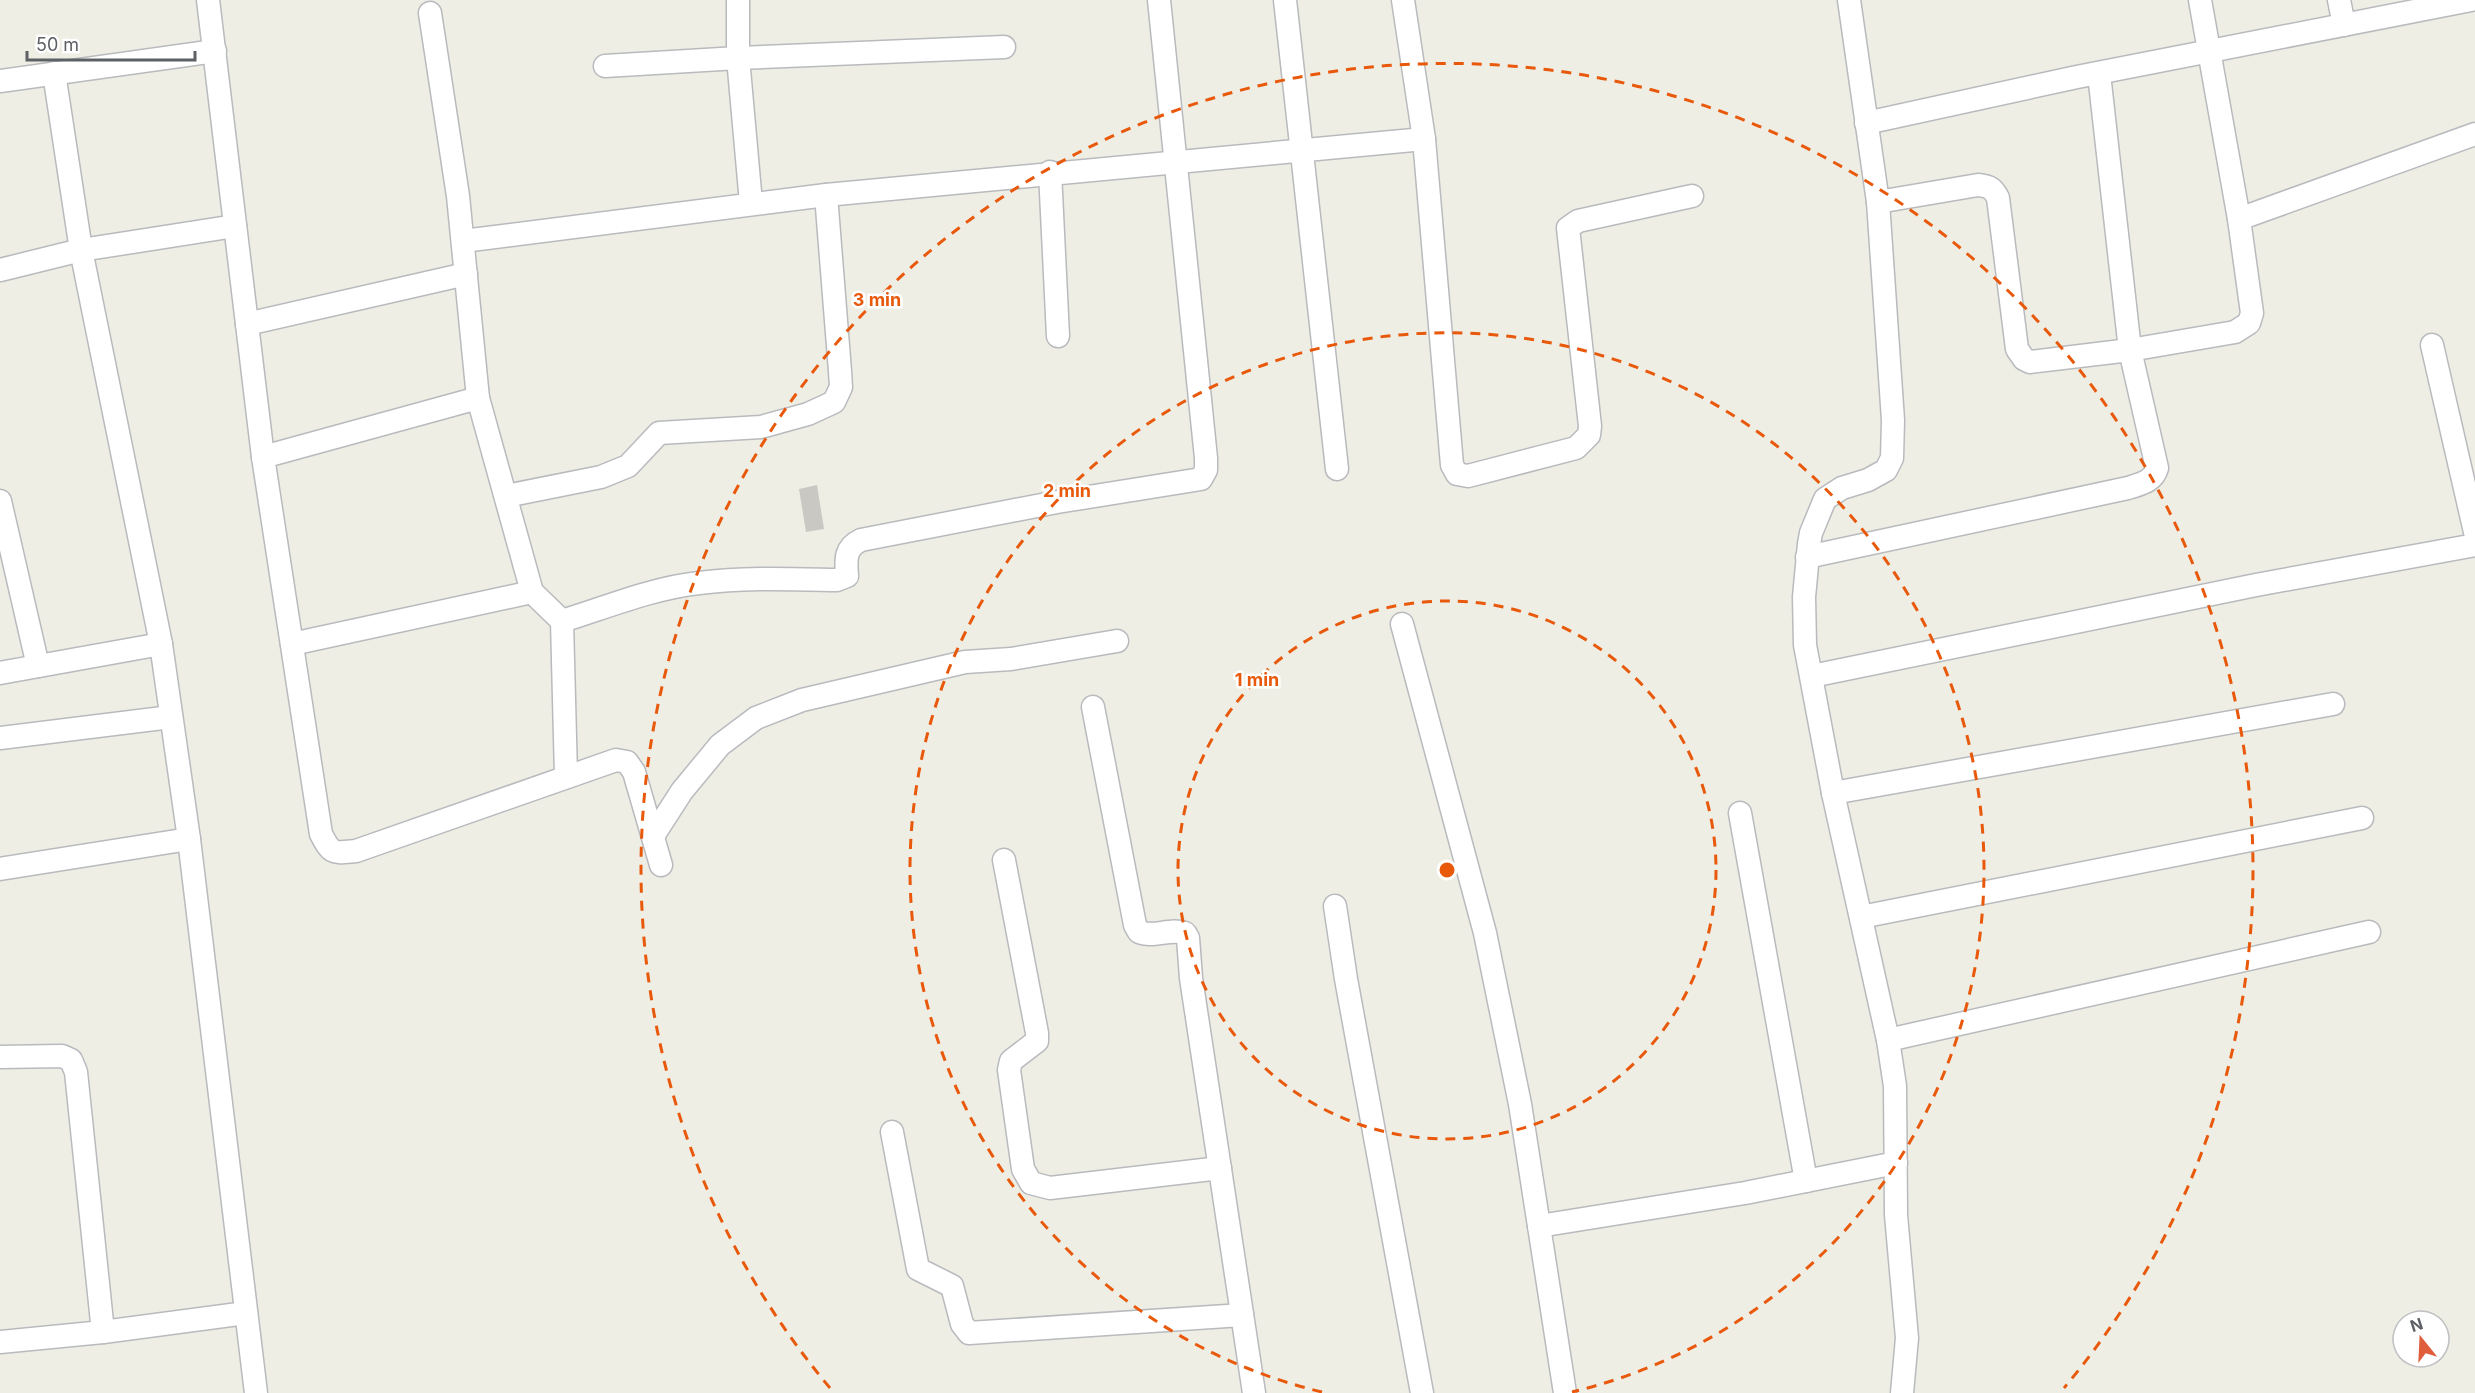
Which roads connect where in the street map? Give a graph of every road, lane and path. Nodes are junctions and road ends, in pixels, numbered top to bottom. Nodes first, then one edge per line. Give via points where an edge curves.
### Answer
1 (208, 0) edge
2 (738, 0) edge
3 (1159, 0) edge
4 (1285, 0) edge
5 (1403, 0) edge
6 (1848, 0) edge
7 (2200, 0) edge
8 (2339, 0) edge
9 (2471, 0) edge
10 (430, 13) dead end
11 (2344, 25) junction
12 (1004, 47) dead end
13 (215, 51) junction
14 (2209, 52) junction
15 (738, 58) junction
16 (605, 66) dead end
17 (54, 73) junction
18 (2099, 74) junction
19 (0, 81) edge
20 (1866, 123) junction
21 (2475, 134) edge
22 (1424, 139) junction
23 (1299, 150) junction
24 (1178, 160) junction
25 (1050, 172) junction
26 (826, 195) junction
27 (1692, 196) dead end
28 (1878, 202) junction
29 (751, 203) junction
30 (2239, 219) junction
31 (235, 226) junction
32 (463, 242) junction
33 (81, 250) junction
34 (0, 270) edge
35 (466, 274) junction
36 (247, 324) junction
37 (1058, 336) dead end
38 (2432, 345) dead end
39 (2130, 350) junction
40 (478, 398) junction
41 (2464, 439) edge
42 (263, 457) junction
43 (1337, 469) dead end
44 (506, 496) junction
45 (0, 501) edge
46 (2475, 532) edge
47 (2475, 545) edge
48 (1807, 557) junction
49 (532, 592) junction
50 (562, 621) junction
51 (1402, 624) dead end
52 (1117, 641) dead end
53 (161, 644) junction
54 (292, 644) junction
55 (38, 666) junction
56 (0, 673) edge
57 (1812, 676) junction
58 (2333, 704) dead end
59 (1093, 707) dead end
60 (171, 717) junction
61 (0, 738) edge
62 (566, 776) junction
63 (1833, 793) junction
64 (1740, 813) dead end
65 (2362, 818) dead end
66 (653, 836) junction
67 (189, 839) junction
68 (1004, 860) dead end
69 (661, 865) dead end
70 (0, 869) edge
71 (1335, 906) dead end
72 (1861, 917) junction
73 (2370, 932) dead end
74 (1888, 1040) junction
75 (0, 1057) edge
76 (892, 1132) dead end
77 (1896, 1163) junction
78 (1220, 1168) junction
79 (1806, 1181) junction
80 (1539, 1226) junction
81 (246, 1313) junction
82 (1242, 1315) junction
83 (103, 1332) junction
84 (0, 1342) edge
85 (256, 1393) edge
86 (1254, 1393) edge
87 (1422, 1393) edge
88 (1565, 1393) edge
89 (1902, 1393) edge

1 - 13 street
2 - 15 street
3 - 24 street
4 - 23 street
5 - 22 street
6 - 20 street
7 - 14 street
8 - 11 street
9 - 11 street
10 - 32 street
11 - 14 street
12 - 15 street
13 - 17 street
13 - 31 street
14 - 18 street
14 - 30 street
15 - 16 street
15 - 29 street
17 - 19 street
17 - 33 street
18 - 20 street
18 - 39 street
20 - 28 street
21 - 30 street
22 - 23 street
22 - 27 street via 1452,465 1457,474 1468,476 1576,448 1589,435 1568,228 1578,221
23 - 24 street
23 - 43 street
24 - 25 street
24 - 50 street via 1206,458 1201,479 861,540 846,556 847,576 837,580 697,583
25 - 26 street
25 - 37 street
26 - 29 street
26 - 44 street via 841,387 834,402 761,427 659,433 628,466 601,477
28 - 39 street via 1990,186 1998,198 2017,349 2024,359 2037,362
28 - 48 street via 1893,420 1892,459 1886,470 1842,488 1825,500 1810,533
29 - 32 street
30 - 39 street via 2252,313 2249,323 2235,332
31 - 33 street
31 - 36 street
32 - 35 street
33 - 34 street
33 - 53 street
35 - 36 street
35 - 40 street
36 - 42 street
38 - 41 street
39 - 48 street via 2157,468 2152,479 2128,488
40 - 42 street
40 - 44 street
41 - 46 street
42 - 54 street
44 - 49 street
45 - 55 street
47 - 57 street via 2256,585
48 - 57 street via 1805,645
49 - 50 street
49 - 54 street
50 - 62 street
51 - 80 street via 1485,933 1520,1104
52 - 66 street via 965,662 802,700 756,718 720,745 682,791
53 - 55 street
53 - 60 street
54 - 62 street via 321,834 335,853 356,851
55 - 56 street
57 - 63 street
58 - 63 street
59 - 78 street via 1135,925 1138,932 1145,934 1178,931 1188,938
60 - 61 street
60 - 67 street
62 - 66 street via 608,761 627,762 634,772
63 - 72 street
64 - 79 street
65 - 72 street
66 - 69 street
67 - 70 street
67 - 81 street
68 - 78 street via 1037,1033 1037,1041 1011,1061 1008,1070 1023,1169 1031,1183 1050,1188
71 - 87 street
72 - 74 street
73 - 74 street
74 - 77 street via 1895,1086
75 - 83 street via 62,1056 71,1060 76,1071
76 - 82 street via 918,1269 952,1286 962,1324 969,1333
77 - 79 street
77 - 89 street via 1896,1215 1907,1338
78 - 82 street
79 - 80 street
80 - 88 street
81 - 83 street
81 - 85 street
82 - 86 street
83 - 84 street

